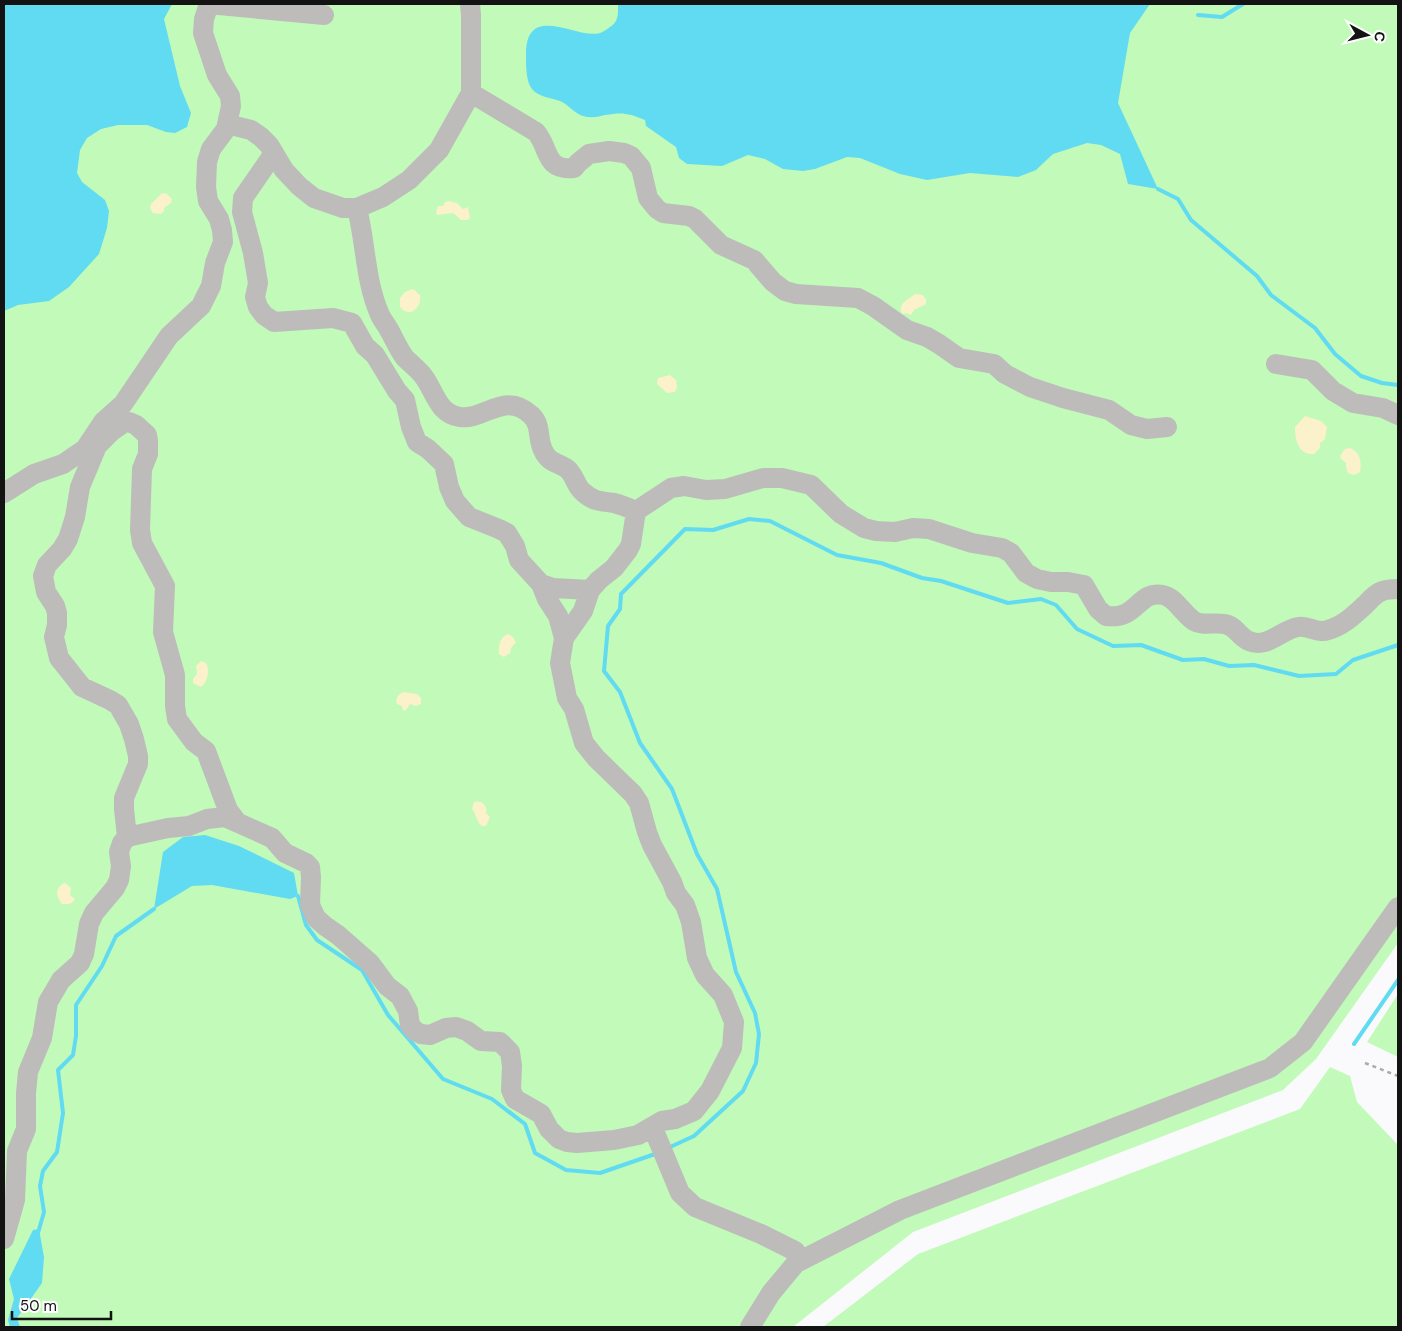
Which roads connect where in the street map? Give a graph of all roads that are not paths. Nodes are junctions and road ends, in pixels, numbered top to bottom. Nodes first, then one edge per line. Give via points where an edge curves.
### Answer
1 (208, 4) edge
2 (470, 4) edge
3 (324, 15) dead end
4 (471, 93) junction
5 (227, 124) junction
6 (274, 153) junction
7 (357, 208) junction
8 (1276, 364) dead end
9 (126, 413) junction
10 (1398, 415) edge
11 (1167, 427) dead end
12 (4, 493) edge
13 (636, 511) junction
14 (541, 584) junction
15 (1398, 589) edge
16 (590, 590) junction
17 (564, 638) junction
18 (237, 822) junction
19 (127, 837) junction
20 (1398, 907) edge
21 (653, 1128) junction
22 (4, 1239) edge
23 (798, 1262) junction
24 (750, 1327) edge

1 - 3 lane
1 - 5 lane via 203,33 217,75 230,96
2 - 4 lane
4 - 7 lane via 439,150 421,170 397,189
4 - 11 lane via 536,132 557,167 574,168 589,154 609,151 631,156 641,168 648,198 657,209 695,219 721,245 754,260 785,291 858,298 907,330 964,360 994,364 1005,374 1030,387 1108,410 1131,425 1154,429
5 - 6 lane via 252,130
5 - 9 lane via 211,149 207,162 208,201 219,219 223,242 211,286 201,306 169,336
6 - 7 lane via 284,170 314,198 343,208
6 - 14 lane via 243,198 242,212 258,283 255,296 258,307 274,322 333,318 352,323 405,400 417,442 444,464 455,501 469,517 507,534 519,560
7 - 13 lane via 368,278 380,317 442,408 466,417 498,406 522,408 538,426 540,444 548,459 573,474 581,491 598,502
8 - 10 lane via 1312,370 1333,391 1353,403 1383,408
9 - 12 lane via 103,422 85,449 64,464 34,474
9 - 18 lane via 147,435 148,441 148,454 142,469 140,530 142,543 165,586 163,632 175,675 177,719 206,751 228,810
9 - 19 lane via 125,422 97,446 80,487 68,539 47,565 43,576 46,592 57,614 54,637 59,658 82,687 118,706 134,739 138,764 124,798
13 - 15 lane via 671,488 725,489 763,478 782,478 811,485 841,514 864,528 894,532 929,529 972,543 1002,548 1011,553 1026,573 1037,579 1084,585 1106,616 1122,616 1152,594 1162,594 1169,596 1184,614 1197,623 1226,624 1247,640 1262,643 1298,627 1318,632 1328,630 1348,620 1378,593
13 - 16 lane via 628,550
14 - 16 lane via 553,588
14 - 17 lane via 558,616
16 - 17 lane via 583,611
17 - 21 lane via 560,664 563,680 584,744 639,803 652,845 685,906 705,975 723,995 734,1022 732,1048 710,1091 694,1111 662,1121
18 - 19 lane via 225,817 207,819 189,826
18 - 21 lane via 272,838 285,853 306,862 312,877 310,905 316,918 370,963 387,986 400,996 408,1011 410,1025 416,1031 430,1035 456,1027 481,1041 500,1042 510,1052 511,1090 515,1099 541,1114 553,1134 567,1142 577,1143 614,1140
19 - 22 lane via 120,852 119,880 94,913 80,963 62,980 48,1002 42,1038 28,1072 26,1130 17,1151 15,1200
20 - 23 lane via 1303,1042 1270,1068 900,1210
21 - 23 lane via 680,1193 695,1207 795,1251
23 - 24 lane via 772,1292

